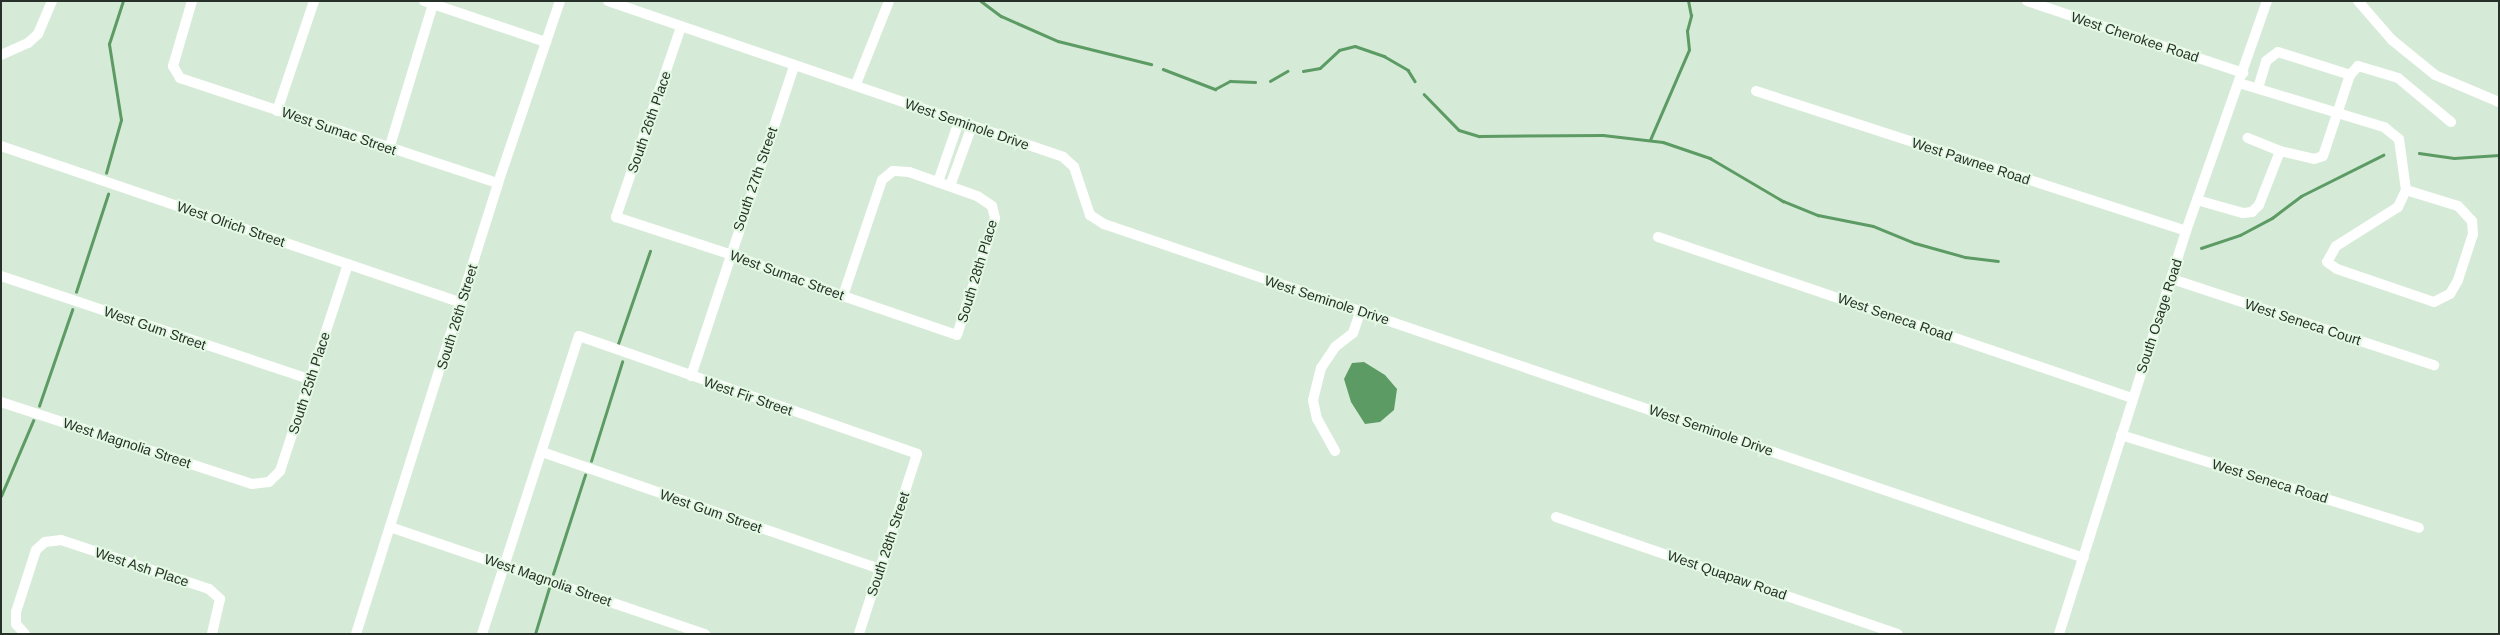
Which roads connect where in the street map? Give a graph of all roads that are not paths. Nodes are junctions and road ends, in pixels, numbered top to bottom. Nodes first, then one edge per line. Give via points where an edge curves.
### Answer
1 (52, 1) edge
2 (192, 1) edge
3 (314, 1) edge
4 (560, 1) edge
5 (608, 1) edge
6 (889, 1) edge
7 (2027, 1) edge
8 (2268, 1) edge
9 (2358, 1) edge
10 (428, 3) edge
11 (682, 27) junction
12 (546, 42) junction
13 (1, 55) edge
14 (794, 67) junction
15 (2350, 75) junction
16 (2241, 78) junction
17 (856, 84) junction
18 (2258, 88) junction
19 (1756, 91) dead end
20 (2499, 102) edge
21 (276, 110) junction
22 (2339, 114) junction
23 (959, 121) junction
24 (2451, 122) dead end
25 (972, 126) junction
26 (2248, 138) dead end
27 (1, 146) edge
28 (390, 149) junction
29 (2280, 151) junction
30 (938, 182) junction
31 (498, 183) junction
32 (950, 186) junction
33 (2406, 190) junction
34 (2197, 200) junction
35 (616, 217) joint
36 (2186, 231) junction
37 (1658, 237) dead end
38 (729, 254) junction
39 (348, 264) junction
40 (1, 276) edge
41 (2172, 279) junction
42 (843, 296) junction
43 (462, 303) junction
44 (1361, 310) junction
45 (957, 335) joint
46 (2434, 365) dead end
47 (691, 376) junction
48 (309, 379) junction
49 (2132, 398) junction
50 (1, 402) edge
51 (2121, 434) junction
52 (1335, 451) dead end
53 (542, 452) junction
54 (917, 454) joint
55 (252, 484) joint
56 (1556, 517) dead end
57 (390, 527) junction
58 (2419, 528) dead end
59 (2084, 558) junction
60 (505, 565) junction
61 (880, 569) junction
62 (25, 634) edge
63 (212, 634) edge
64 (356, 634) edge
65 (482, 634) edge
66 (705, 634) edge
67 (859, 634) edge
68 (1898, 634) edge
69 (2059, 634) edge

1 - 13 street via 38,34 28,43
2 - 21 street, West Sumac Street via 173,66 180,78
3 - 21 street
4 - 12 street, South 26th Street
5 - 11 street, West Seminole Drive
6 - 17 street
7 - 16 street, West Cherokee Road
8 - 16 street, South Osage Road
9 - 20 street via 2392,40 2435,75
10 - 12 street
10 - 28 street
11 - 14 street, West Seminole Drive
11 - 35 street, South 26th Place
12 - 31 street, South 26th Street
14 - 17 street, West Seminole Drive
14 - 38 street, South 27th Street
15 - 18 street via 2278,52 2266,61
15 - 22 street
15 - 24 street via 2358,66 2398,78
16 - 18 street, West Cherokee Road
16 - 34 street, South Osage Road
17 - 23 street, West Seminole Drive
18 - 22 street, West Cherokee Road
19 - 36 street, West Pawnee Road
21 - 28 street, West Sumac Street
22 - 29 street via 2324,156 2314,159
22 - 33 street, West Cherokee Road via 2384,128 2399,139
23 - 25 street, West Seminole Drive
23 - 30 street
25 - 32 street
25 - 44 street, West Seminole Drive via 1063,157 1074,167 1090,215 1104,224
26 - 29 street
27 - 39 street, West Olrich Street
28 - 31 street, West Sumac Street
29 - 34 street via 2260,205 2252,212 2235,211
30 - 32 street, South 28th Place
30 - 42 street, South 28th Place via 909,172 893,171 882,180
31 - 43 street, South 26th Street
32 - 45 street, South 28th Place via 977,196 992,206 995,218
33 - 33 street via 2458,206 2472,221 2473,234 2458,280 2450,294 2434,302 2337,269 2327,262 2336,246 2398,207
34 - 36 street, South Osage Road
35 - 38 street, West Sumac Street
36 - 41 street, South Osage Road
37 - 49 street, West Seneca Road
38 - 42 street, West Sumac Street
38 - 47 street, South 27th Street
39 - 43 street, West Olrich Street
39 - 48 street, South 25th Place
40 - 48 street, West Gum Street
41 - 46 street, West Seneca Court
41 - 49 street, South Osage Road
42 - 45 street, West Sumac Street
43 - 57 street, South 26th Street
44 - 52 street via 1353,333 1335,347 1321,368 1313,400 1317,419
44 - 59 street, West Seminole Drive
47 - 53 street, West Fir Street via 580,336
47 - 54 street, West Fir Street
48 - 55 street, South 25th Place via 280,471 269,482
49 - 51 street, South Osage Road
50 - 55 street, West Magnolia Street
51 - 58 street, West Seneca Road
51 - 59 street, South Osage Road
53 - 60 street
53 - 61 street, West Gum Street
54 - 61 street, South 28th Street
56 - 68 street, West Quapaw Road
57 - 60 street, West Magnolia Street
57 - 64 street, South 26th Street
59 - 69 street, South Osage Road
60 - 65 street
60 - 66 street, West Magnolia Street
61 - 67 street, South 28th Street
62 - 63 street, West Ash Place via 16,624 16,612 36,550 45,542 61,540 210,589 220,599

